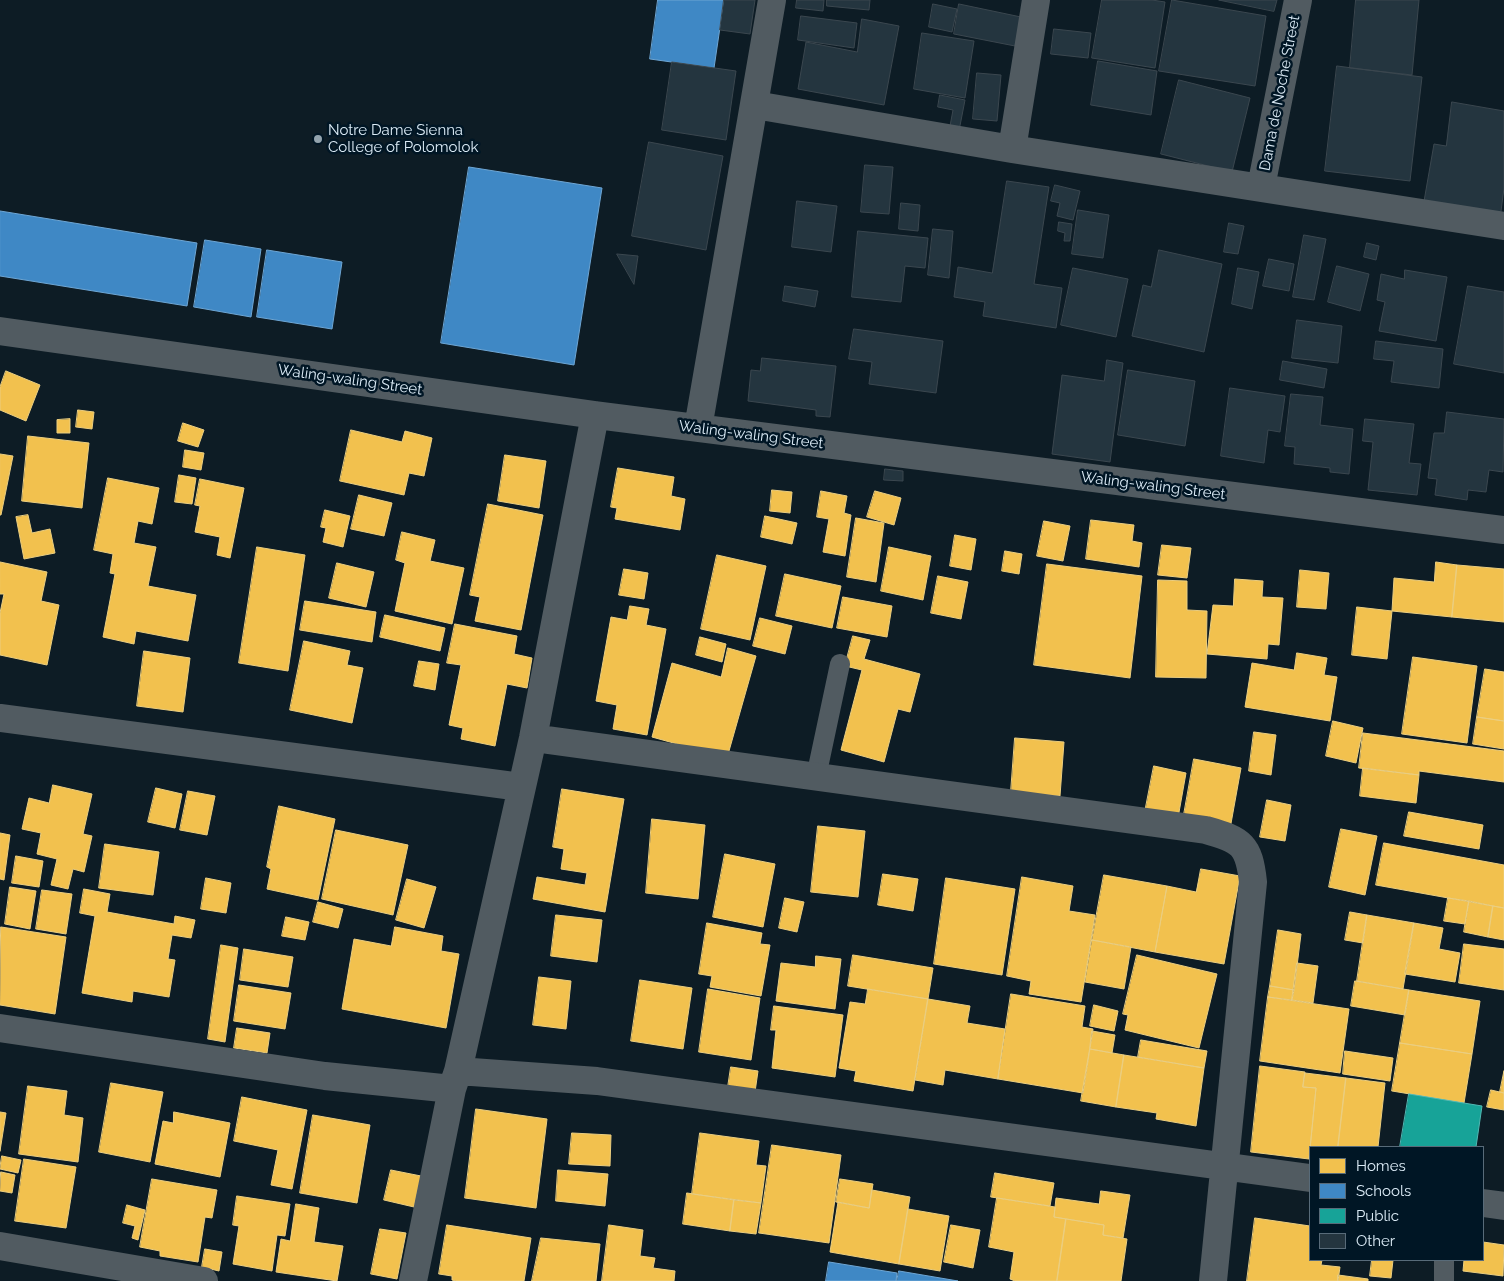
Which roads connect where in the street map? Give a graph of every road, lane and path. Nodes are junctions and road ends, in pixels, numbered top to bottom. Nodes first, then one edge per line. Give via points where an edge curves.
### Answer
1 (772, 0) edge
2 (1036, 0) edge
3 (1298, 0) edge
4 (755, 105) junction
5 (1012, 149) junction
6 (1261, 187) junction
7 (1504, 226) edge
8 (0, 331) edge
9 (595, 415) junction
10 (698, 428) junction
11 (1504, 530) edge
12 (840, 664) dead end
13 (0, 718) edge
14 (533, 738) junction
15 (816, 777) junction
16 (522, 787) junction
17 (0, 1028) edge
18 (455, 1080) junction
19 (1224, 1166) junction
20 (1309, 1178) edge
21 (1484, 1203) edge
22 (1504, 1206) edge
23 (0, 1246) edge
24 (1444, 1261) edge
25 (204, 1281) edge
26 (413, 1281) edge
27 (1213, 1281) edge
28 (1444, 1281) edge

1 - 4 street
2 - 5 street
3 - 6 street, Dama de Noche Street
4 - 5 street
4 - 10 street
5 - 6 street
6 - 7 street
8 - 9 street, Waling-waling Street
9 - 10 street, Waling-waling Street
9 - 14 street
10 - 11 street, Waling-waling Street
12 - 15 lane
13 - 16 street
14 - 15 street
14 - 16 street
15 - 19 street via 1206,830 1242,845 1251,860 1253,882
16 - 18 street
17 - 18 street via 325,1076
18 - 19 street via 597,1081
18 - 26 street
19 - 20 street
19 - 27 street
21 - 22 street
23 - 25 street
24 - 28 lane

